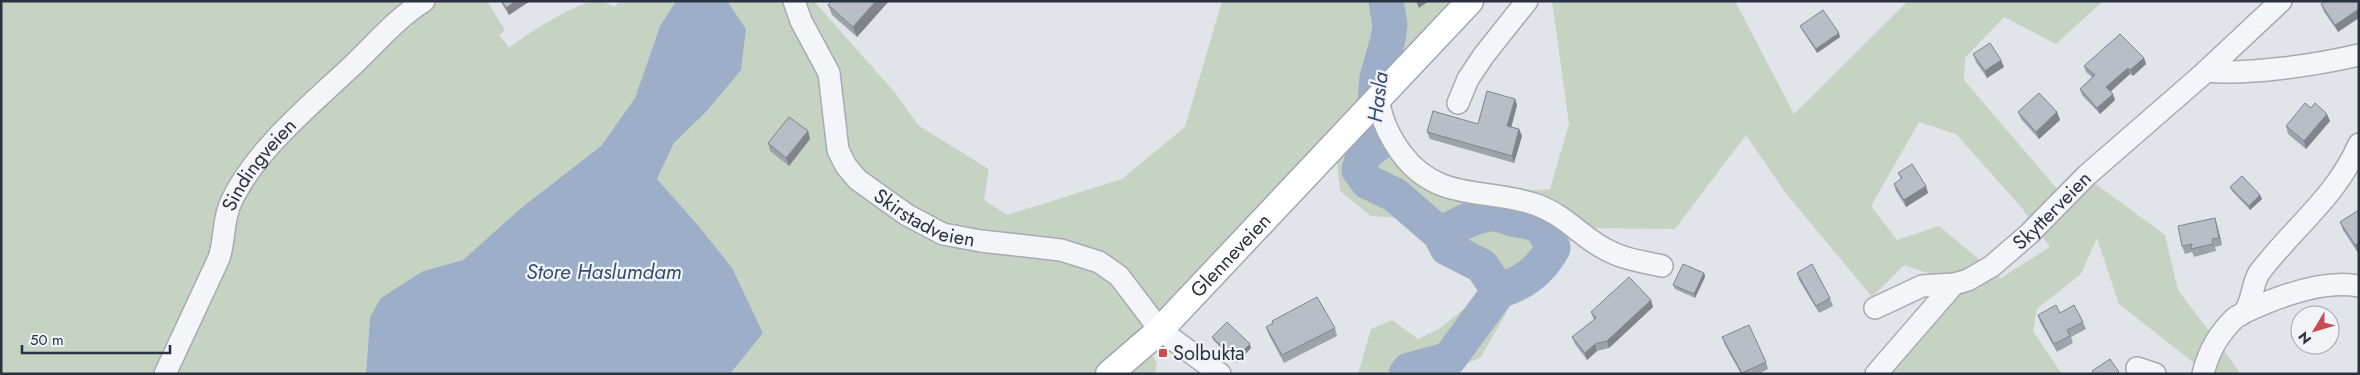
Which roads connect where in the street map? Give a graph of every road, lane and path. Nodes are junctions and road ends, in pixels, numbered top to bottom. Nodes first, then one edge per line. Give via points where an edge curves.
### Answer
1 (424, 1) edge
2 (794, 1) edge
3 (1470, 1) edge
4 (1527, 1) edge
5 (2281, 1) edge
6 (2359, 56) edge
7 (2206, 71) junction
8 (1378, 98) junction
9 (1458, 103) dead end
10 (2359, 144) edge
11 (1662, 266) dead end
12 (1954, 284) junction
13 (2359, 286) edge
14 (1875, 308) dead end
15 (2245, 312) junction
16 (1160, 330) junction
17 (165, 374) edge
18 (1109, 374) edge
19 (1220, 374) edge
20 (1876, 374) edge
21 (2203, 374) edge

1 - 17 street, Sindingveien via 388,28 309,105 242,183 230,203 219,258
2 - 16 street, Skirstadveien via 805,31 829,74 838,150 858,180 907,215 943,234 1061,250 1099,262 1119,276
3 - 8 main road
4 - 9 street via 1484,55
5 - 7 street, Skytterveien
6 - 7 street via 2226,73
7 - 12 street, Skytterveien via 2087,174 2007,254 1976,276
8 - 11 street via 1384,126 1392,140 1414,169 1436,184 1537,205 1564,218 1609,252
8 - 16 main road, Glenneveien
10 - 15 street via 2347,169 2324,200 2259,274
12 - 14 street, Skytterveien via 1922,286
12 - 20 street
13 - 15 street via 2347,284 2278,297
15 - 21 street via 2235,318 2215,343
16 - 18 main road, Glenneveien
16 - 19 street, Skirstadveien

